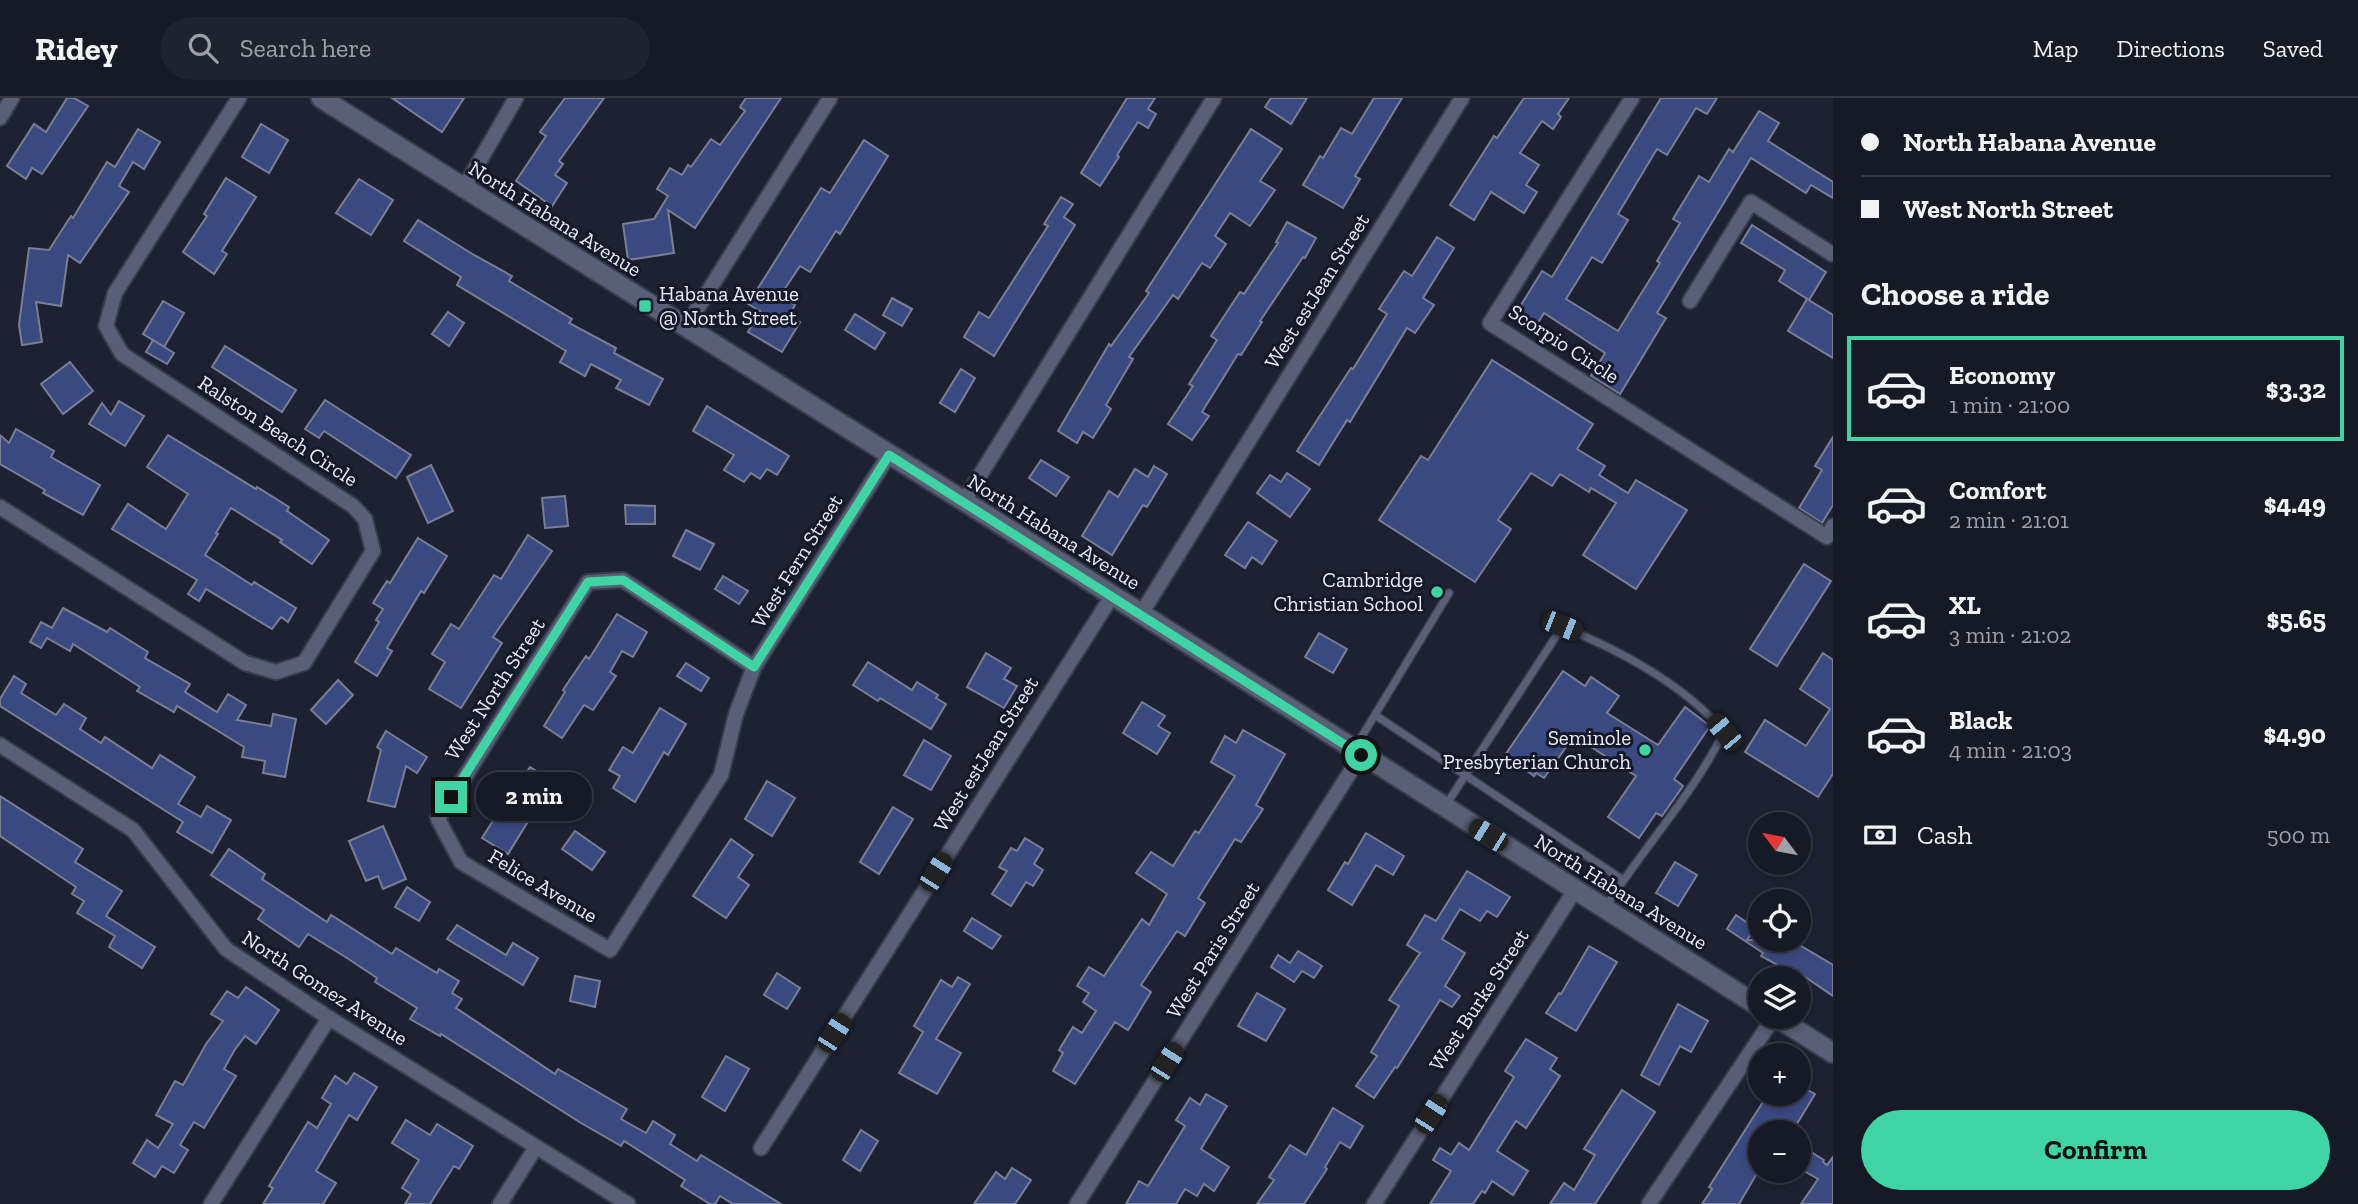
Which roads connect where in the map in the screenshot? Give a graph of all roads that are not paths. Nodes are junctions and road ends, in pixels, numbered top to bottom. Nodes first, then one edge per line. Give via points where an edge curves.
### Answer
1 (12, 98) edge
2 (239, 98) edge
3 (321, 98) edge
4 (516, 98) edge
5 (830, 98) edge
6 (1214, 98) edge
7 (1462, 98) edge
8 (1632, 98) edge
9 (0, 118) edge
10 (464, 188) junction
11 (1833, 254) edge
12 (1690, 301) dead end
13 (685, 328) junction
14 (889, 455) junction
15 (964, 501) junction
16 (0, 507) edge
17 (1833, 526) edge
18 (1449, 593) dead end
19 (1112, 596) junction
20 (1141, 614) junction
21 (754, 667) junction
22 (1375, 715) junction
23 (0, 745) edge
24 (1357, 752) junction
25 (1464, 775) junction
26 (1444, 807) junction
27 (438, 819) joint
28 (1623, 880) junction
29 (1575, 890) junction
30 (1604, 909) junction
31 (610, 950) joint
32 (1748, 999) edge
33 (329, 1018) junction
34 (1767, 1029) edge
35 (1794, 1029) edge
36 (1833, 1053) edge
37 (536, 1147) junction
38 (761, 1148) dead end
39 (211, 1204) edge
40 (500, 1204) edge
41 (628, 1204) edge
42 (1077, 1204) edge
43 (1374, 1204) edge
44 (1649, 1204) edge

1 - 9 street
2 - 16 street, Ralston Beach Circle via 115,293 106,326 122,354 353,506 365,519 373,551 304,663 276,673 245,663
3 - 10 street, North Habana Avenue
4 - 10 street
5 - 13 street
6 - 15 street
7 - 20 street, West estJean Street
8 - 17 street, Scorpio Circle via 1490,323 1827,537
10 - 13 street, North Habana Avenue
11 - 12 street via 1751,202
13 - 14 street, North Habana Avenue
14 - 15 street, North Habana Avenue
14 - 21 street, West Fern Street
15 - 19 street, North Habana Avenue
18 - 22 lane
19 - 20 street, North Habana Avenue
19 - 38 street, West estJean Street
20 - 24 street, North Habana Avenue
21 - 27 street, West North Street via 623,580 588,582
21 - 31 street, West Fern Street via 720,775
22 - 24 lane
22 - 25 lane
23 - 33 street, North Gomez Avenue via 134,830 226,948
24 - 26 street, North Habana Avenue
24 - 42 street, West Paris Street
25 - 26 lane
25 - 28 lane
25 - 28 lane via 1562,626 1632,660 1699,706 1724,732 1686,797
26 - 29 street, North Habana Avenue
27 - 31 street, Felice Avenue via 461,862
28 - 30 lane
29 - 30 street, North Habana Avenue
29 - 43 street, West Burke Street
30 - 32 street, North Habana Avenue
33 - 37 street, North Gomez Avenue
33 - 39 street
34 - 44 street
35 - 36 street
37 - 40 street
37 - 41 street, North Gomez Avenue

